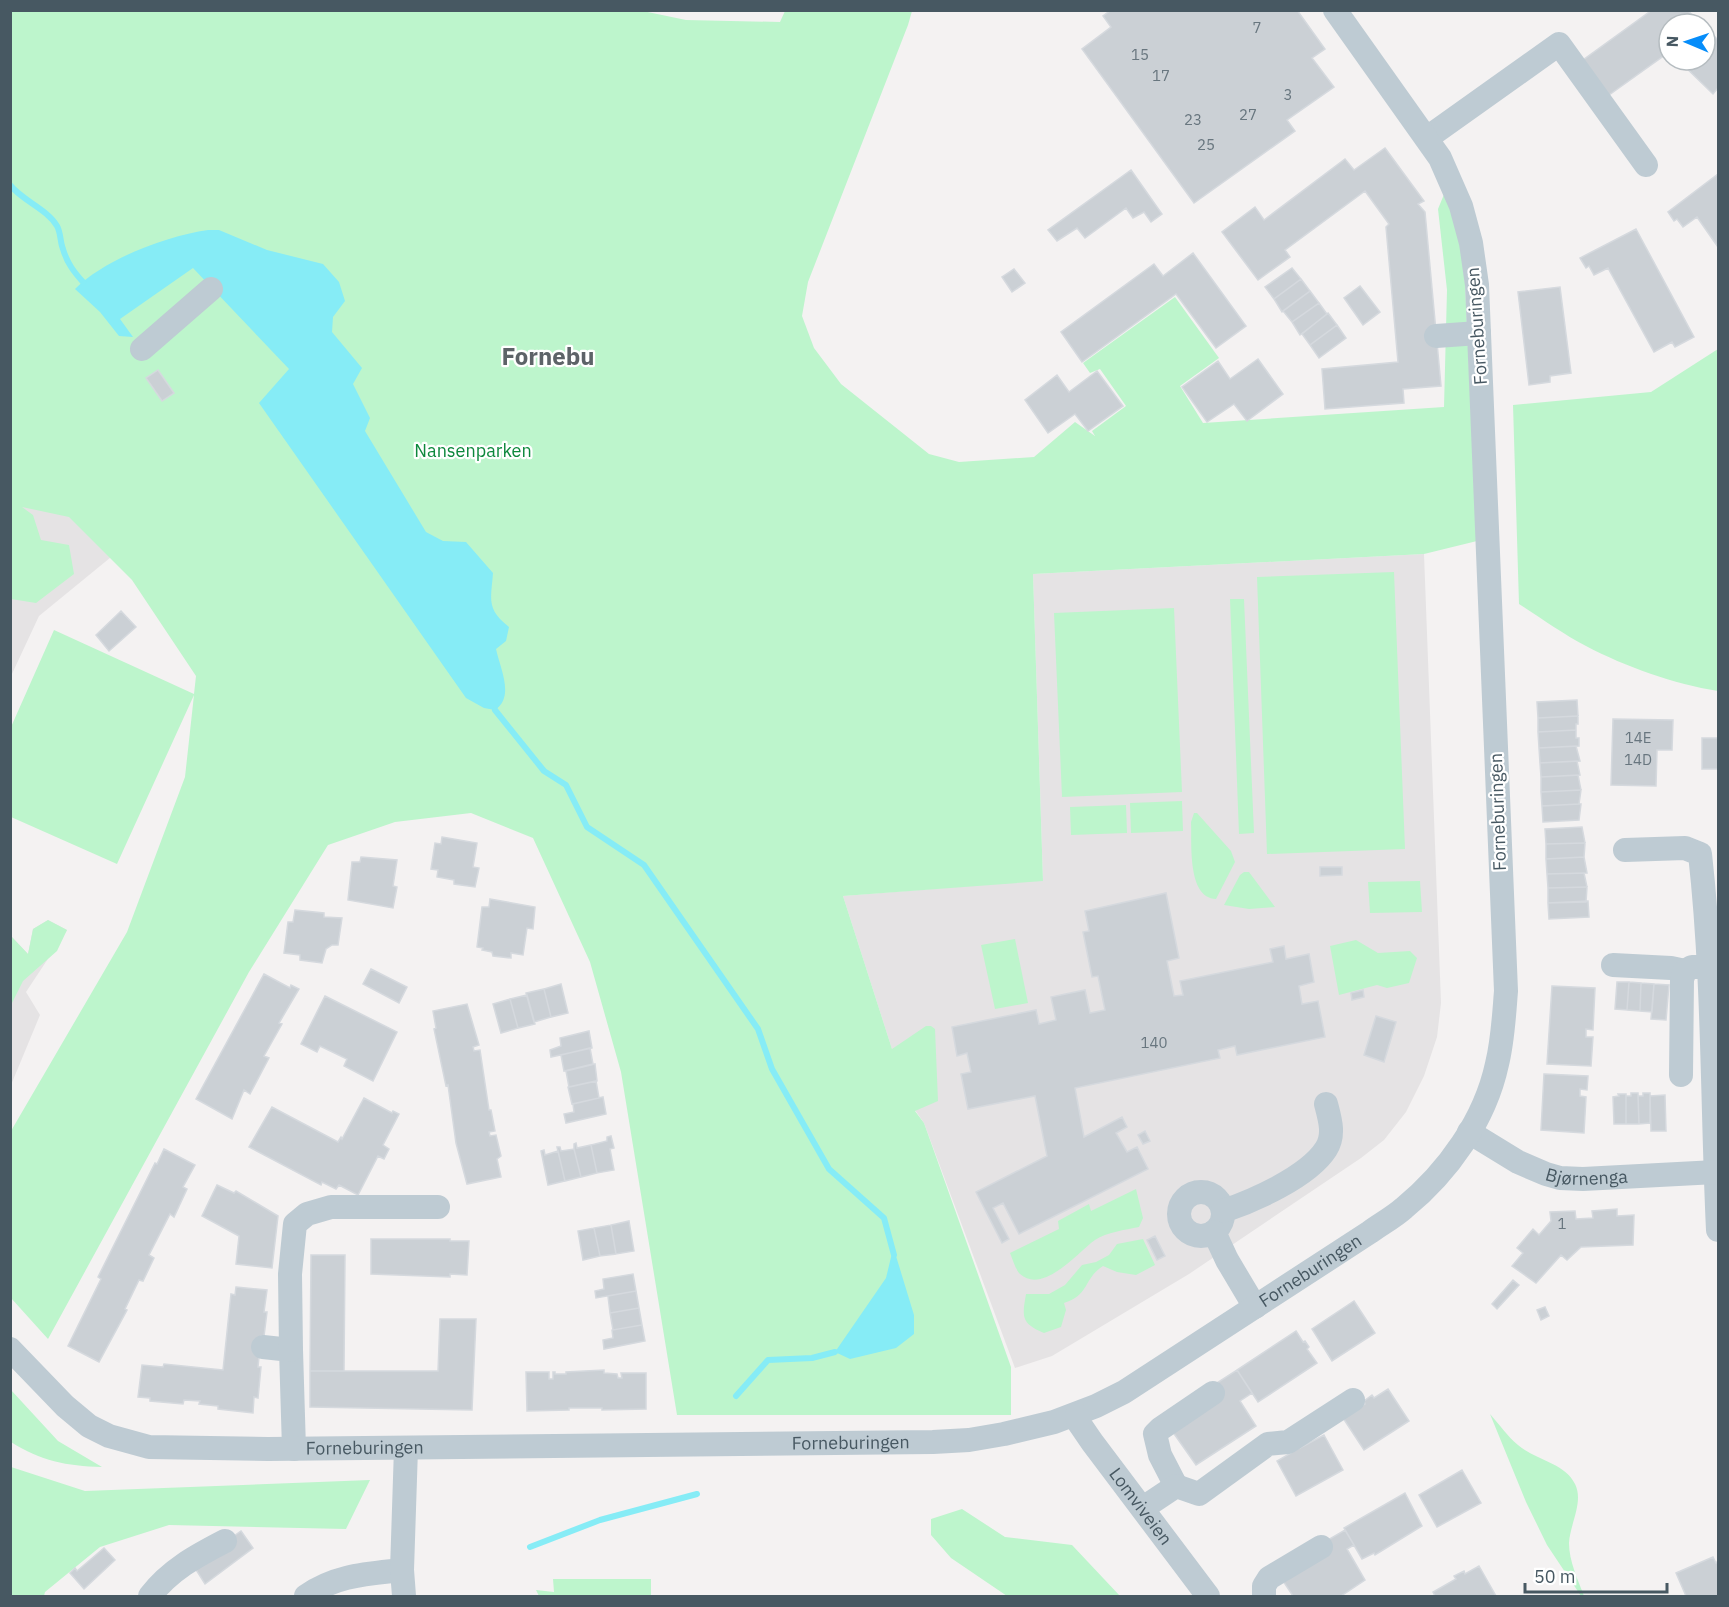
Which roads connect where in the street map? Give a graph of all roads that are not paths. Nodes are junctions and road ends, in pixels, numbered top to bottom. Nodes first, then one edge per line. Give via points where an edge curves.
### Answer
1 (1335, 10) edge
2 (1427, 138) junction
3 (1646, 165) dead end
4 (211, 289) dead end
5 (1479, 333) junction
6 (1436, 336) dead end
7 (142, 349) dead end
8 (1625, 850) dead end
9 (1613, 965) dead end
10 (1708, 967) junction
11 (1684, 971) junction
12 (1715, 1056) edge
13 (1681, 1075) dead end
14 (1326, 1104) dead end
15 (1469, 1132) junction
16 (1716, 1172) junction
17 (438, 1207) dead end
18 (1719, 1230) edge
19 (1255, 1307) junction
20 (263, 1347) dead end
21 (10, 1349) edge
22 (291, 1350) junction
23 (1213, 1393) dead end
24 (1353, 1400) dead end
25 (1077, 1415) junction
26 (406, 1448) junction
27 (294, 1449) junction
28 (1176, 1486) junction
29 (1143, 1508) junction
30 (225, 1541) dead end
31 (1321, 1547) dead end
32 (402, 1570) junction
33 (150, 1596) edge
34 (306, 1596) edge
35 (404, 1596) edge
36 (1208, 1596) edge
37 (1264, 1596) edge

1 - 2 street, Forneburingen
2 - 3 street via 1559,44
2 - 5 street, Forneburingen via 1461,206 1477,285
4 - 7 street
5 - 6 street
5 - 15 street, Forneburingen via 1506,991 1497,1065
8 - 10 street via 1685,848 1700,854
9 - 11 street
10 - 11 street
10 - 12 street
11 - 13 street
12 - 16 street
14 - 19 street via 1332,1129 1326,1149 1304,1171 1218,1222 1227,1260
15 - 16 street, Bjørnenga via 1518,1162 1560,1178
15 - 19 street, Forneburingen via 1449,1163 1403,1209
16 - 18 street
17 - 22 street via 330,1207 307,1214 295,1224 290,1274
19 - 25 street, Forneburingen via 1124,1392
20 - 22 street
21 - 27 street, Forneburingen via 65,1406 108,1436 149,1447
22 - 27 street
23 - 28 street via 1155,1434 1160,1455
24 - 28 street via 1288,1442 1268,1444 1199,1494
25 - 26 street, Forneburingen via 1004,1434 933,1443
25 - 29 street, Lomviveien via 1092,1442
26 - 27 street, Forneburingen
26 - 32 street
28 - 29 street
29 - 36 street, Lomviveien
30 - 33 street via 177,1568
31 - 37 street via 1269,1578
32 - 34 street via 357,1574
32 - 35 street

